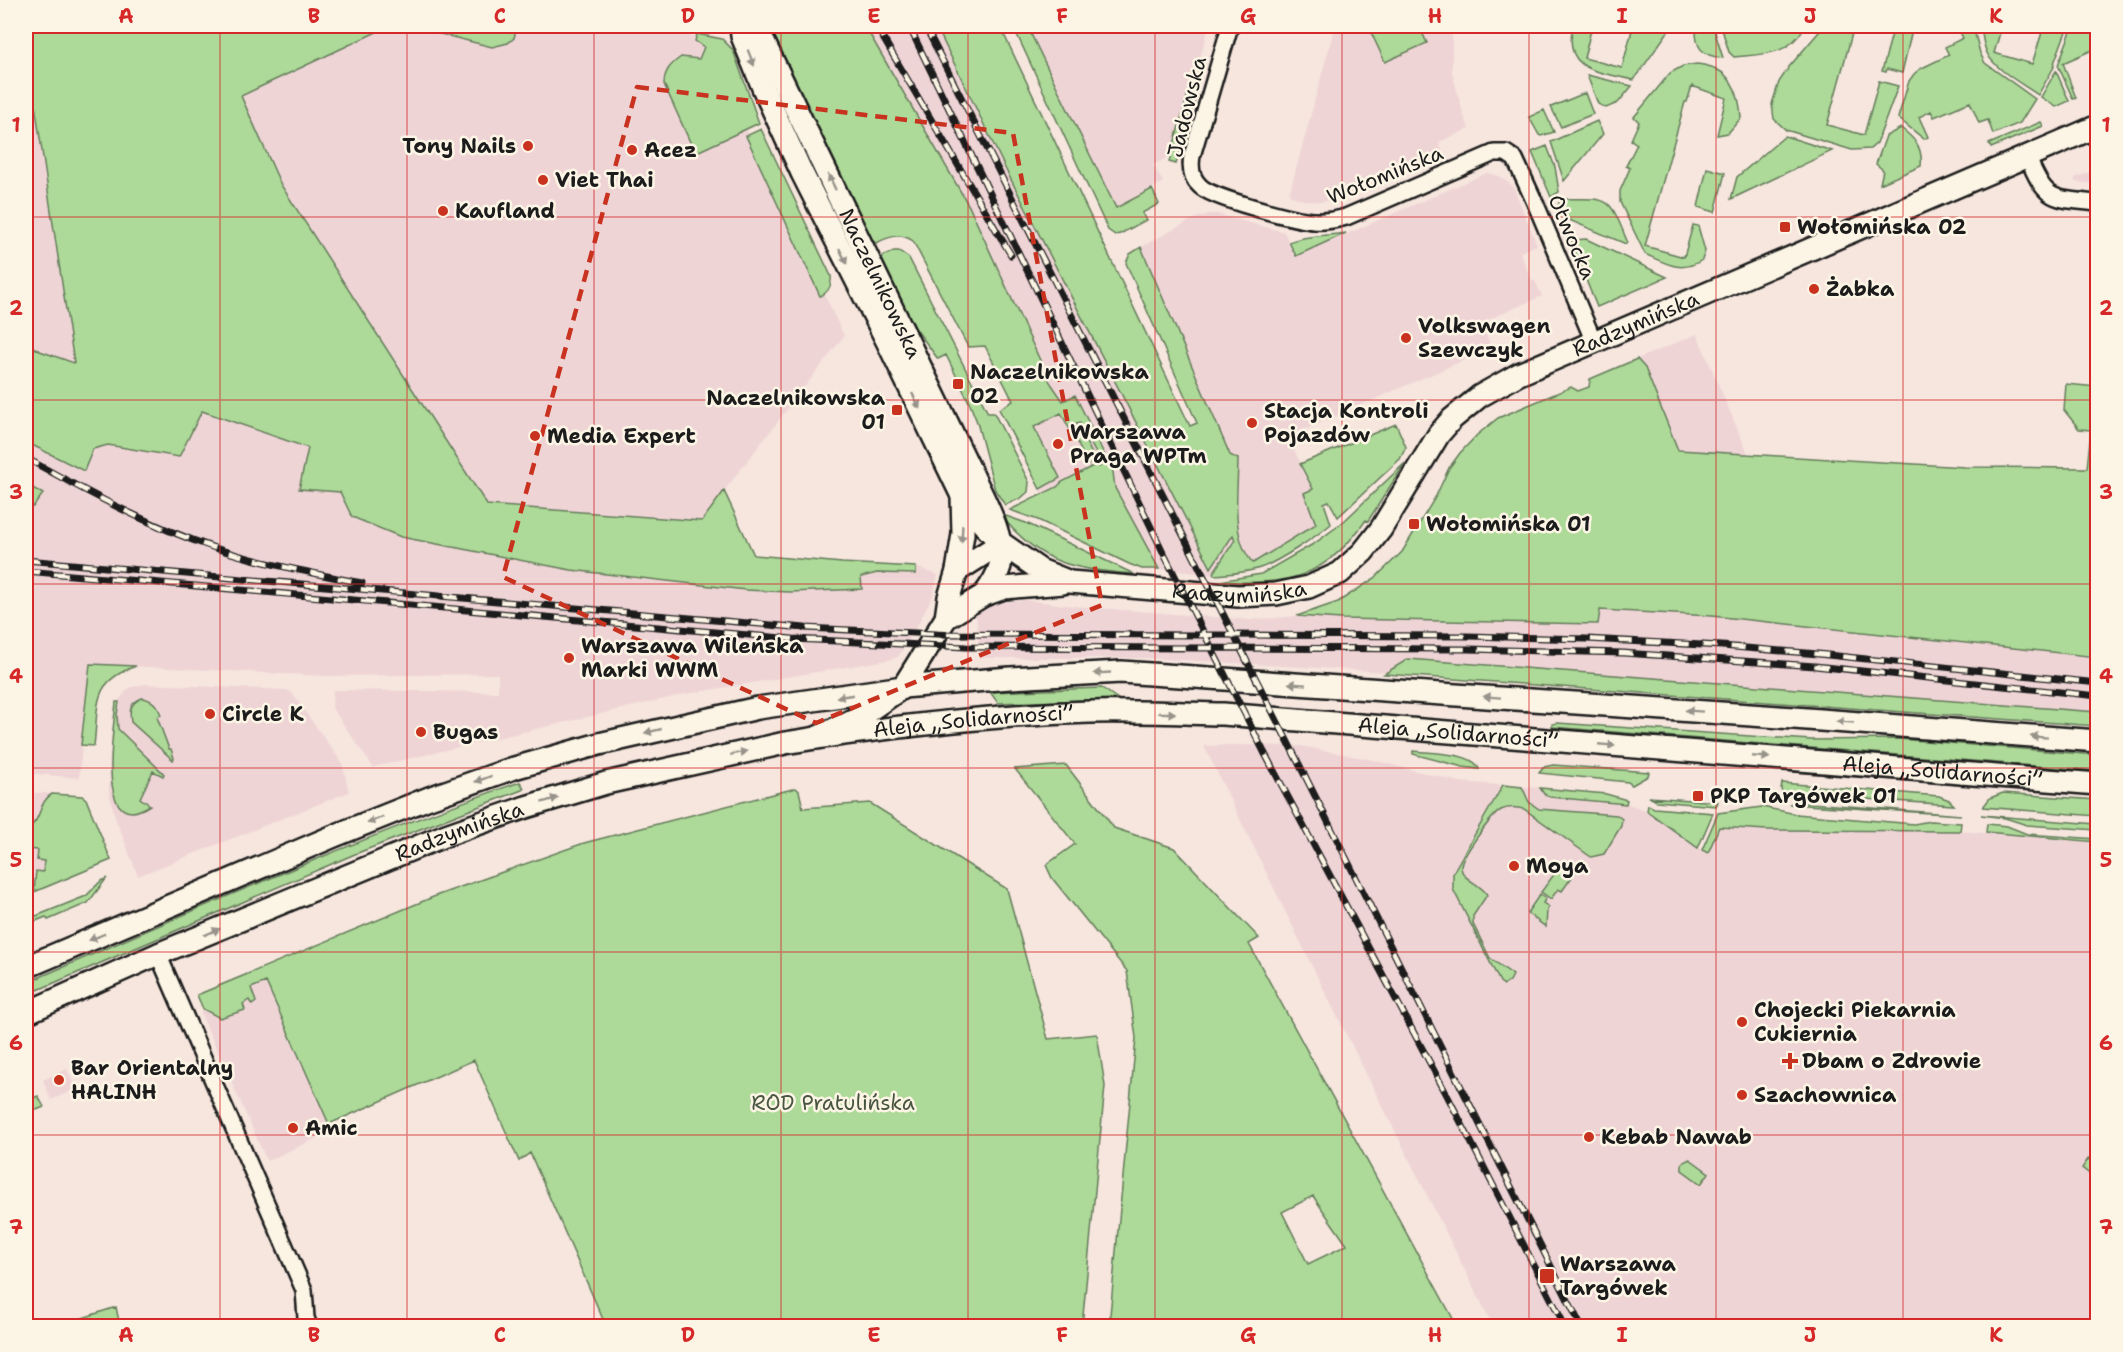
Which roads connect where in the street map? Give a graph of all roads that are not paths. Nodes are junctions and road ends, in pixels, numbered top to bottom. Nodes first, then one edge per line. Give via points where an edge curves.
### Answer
1 (741, 26) edge
2 (756, 26) edge
3 (1230, 26) edge
4 (2097, 126) edge
5 (1506, 153) joint
6 (2027, 156) junction
7 (1209, 194) joint
8 (2097, 203) edge
9 (1594, 342) junction
10 (962, 496) junction
11 (1001, 543) junction
12 (957, 571) junction
13 (1070, 582) junction
14 (984, 595) junction
15 (946, 618) junction
16 (903, 687) junction
17 (816, 738) junction
18 (2097, 741) edge
19 (2097, 784) edge
20 (158, 954) junction
21 (26, 968) edge
22 (26, 1013) edge
23 (309, 1326) edge

1 -> 10 main road, Naczelnikowska via 764,90 802,173
11 -> 2 main road, Naczelnikowska
3 - 7 street, Jadowska via 1191,165 1198,185
4 - 6 main road, Radzymińska
5 - 7 street, Wołomińska via 1494,153 1331,221 1290,216
5 - 9 street, Otwocka via 1515,159 1538,207
6 - 8 street via 2039,184 2056,199
6 - 9 main road, Radzymińska
9 - 13 main road, Radzymińska via 1497,385 1465,408 1439,434 1371,543 1350,565 1323,582 1293,592 1238,596
10 - 11 main road, Naczelnikowska
10 -> 12 main road, Naczelnikowska via 963,534
11 - 12 main road
11 - 13 main road, Radzymińska via 1040,570
11 - 14 main road via 1001,564
12 - 15 main road, Radzymińska
13 - 14 main road via 1004,588
14 - 15 main road, Radzymińska
15 - 16 main road, Radzymińska
16 - 17 main road, Radzymińska via 861,716
18 -> 16 main road, Aleja „Solidarności” via 1121,672
16 -> 21 main road, Radzymińska via 758,708 599,744 514,768 334,836
17 -> 19 main road, Aleja „Solidarności” via 1013,715 1223,714
20 -> 17 main road, Radzymińska via 446,835 526,807 606,783
20 - 22 main road, Radzymińska
20 - 23 street via 304,1290

